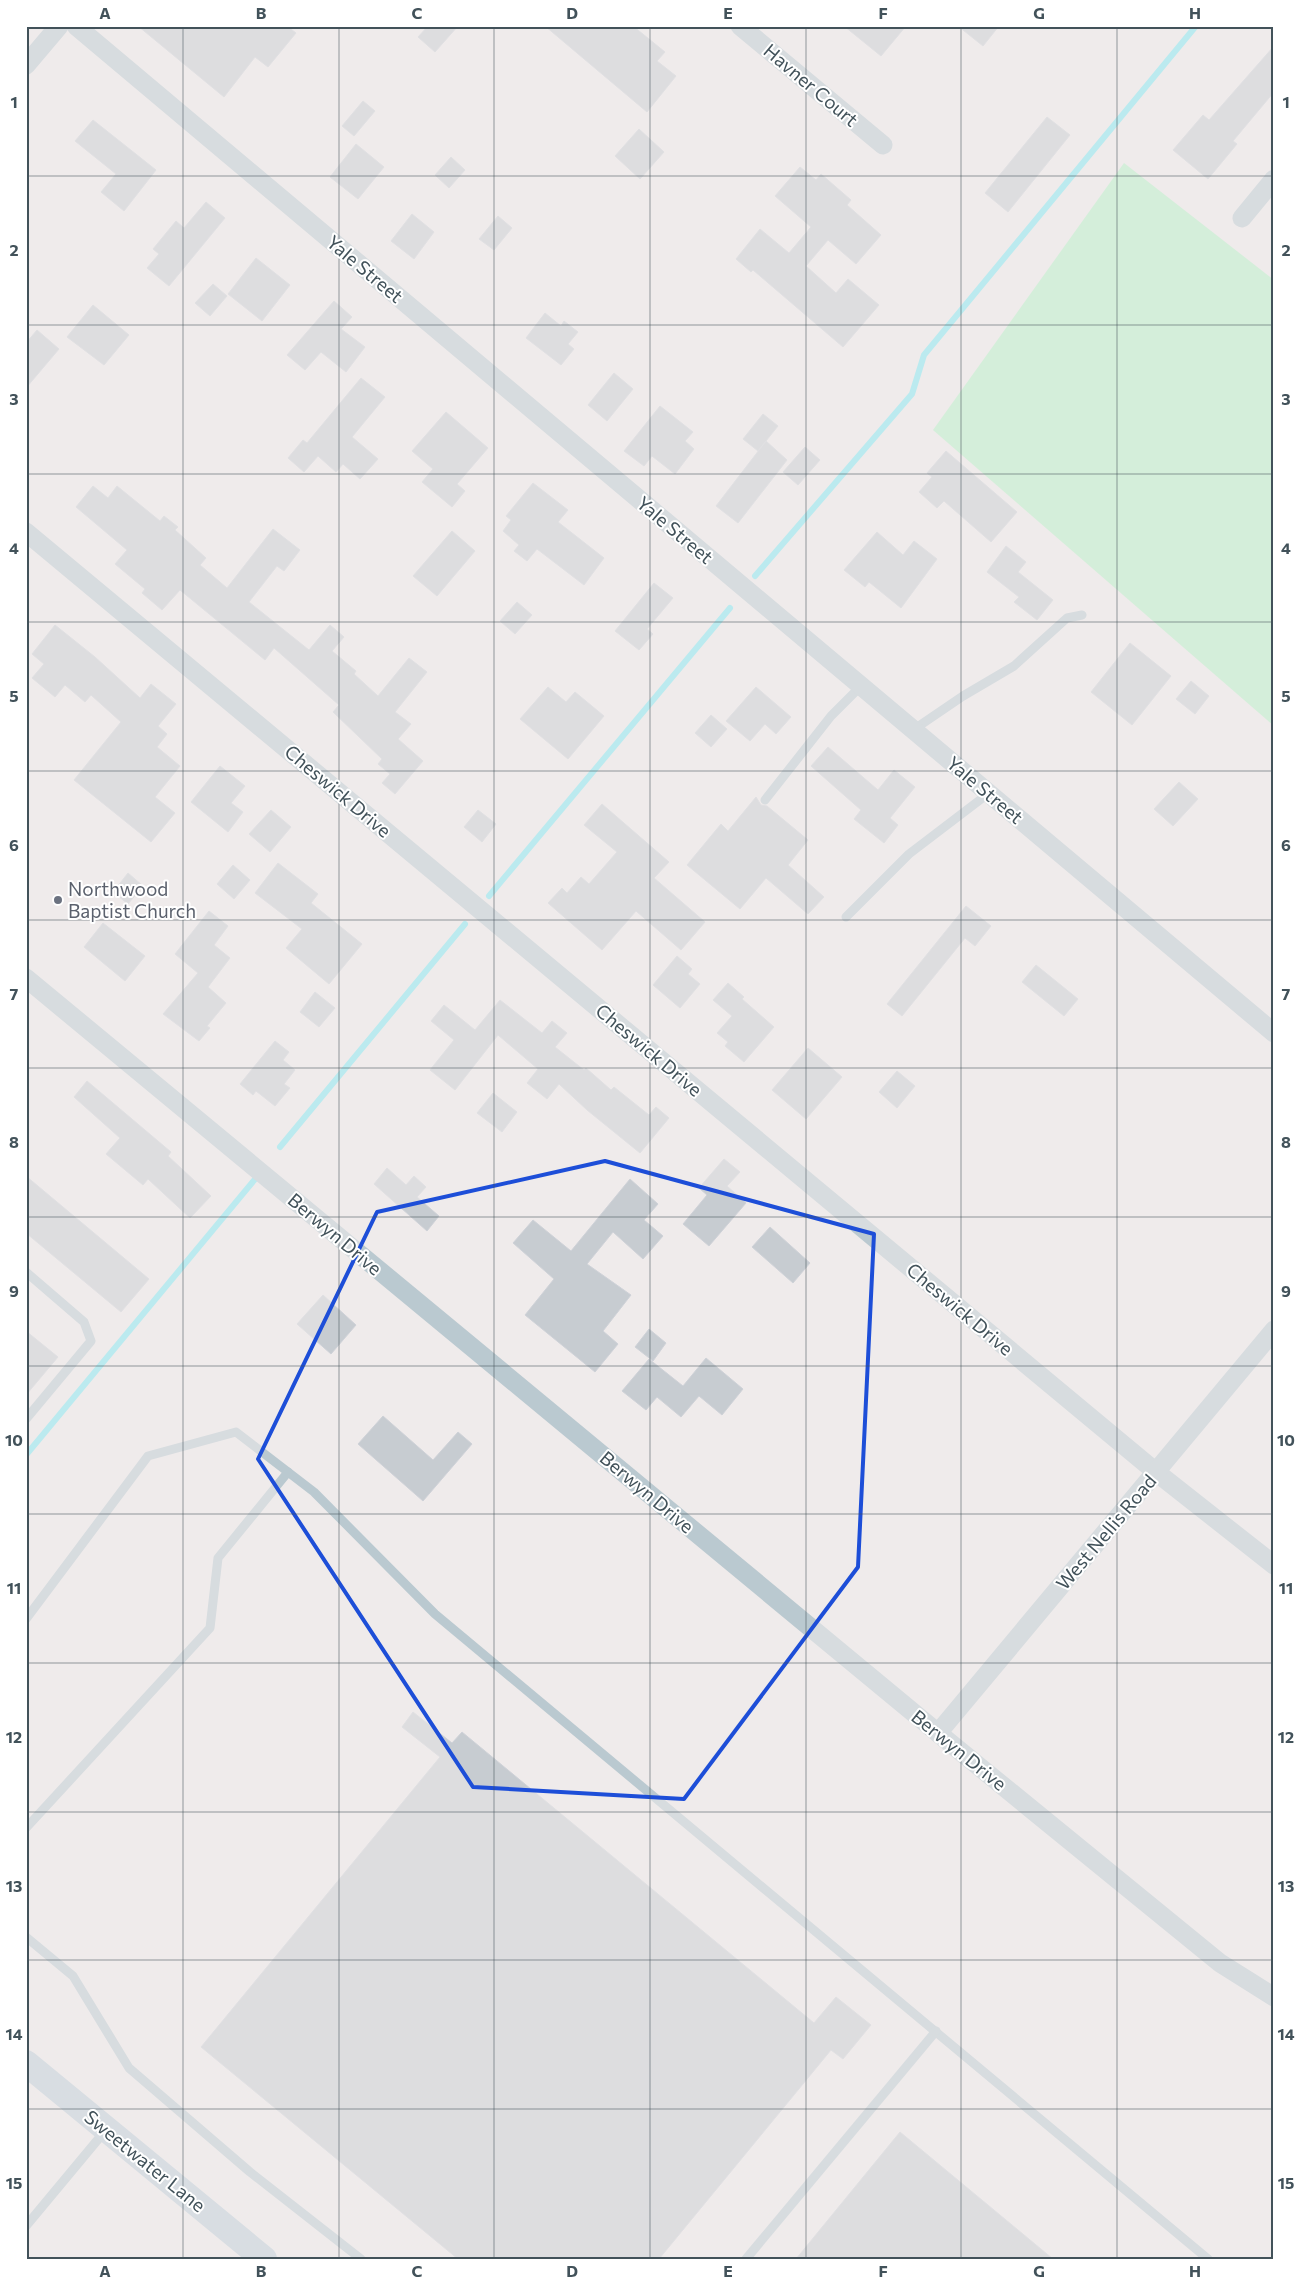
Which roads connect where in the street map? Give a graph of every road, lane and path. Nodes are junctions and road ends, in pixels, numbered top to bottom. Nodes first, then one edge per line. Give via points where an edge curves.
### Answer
1 (59, 26) edge
2 (76, 26) edge
3 (740, 26) edge
4 (26, 65) edge
5 (883, 145) dead end
6 (1274, 179) edge
7 (1242, 218) dead end
8 (26, 532) edge
9 (1082, 615) dead end
10 (861, 686) junction
11 (913, 730) junction
12 (989, 793) junction
13 (765, 800) dead end
14 (846, 917) dead end
15 (26, 978) edge
16 (1274, 1033) edge
17 (26, 1272) edge
18 (1274, 1330) edge
19 (26, 1418) edge
20 (288, 1472) junction
21 (1156, 1472) junction
22 (1274, 1565) edge
23 (26, 1619) edge
24 (938, 1733) junction
25 (26, 1828) edge
26 (26, 1937) edge
27 (1274, 1997) edge
28 (936, 2031) junction
29 (26, 2063) edge
30 (107, 2129) junction
31 (26, 2226) edge
32 (264, 2259) edge
33 (361, 2259) edge
34 (746, 2259) edge
35 (1208, 2259) edge

1 - 4 street
2 - 10 street, Yale Street
3 - 5 street, Havner Court
6 - 7 street
8 - 21 street, Cheswick Drive
9 - 11 lane via 1067,618 1014,666
10 - 11 street, Yale Street
10 - 13 lane via 831,716
11 - 12 street, Yale Street
12 - 14 lane via 909,854
12 - 16 street, Yale Street
15 - 24 street, Berwyn Drive
17 - 19 lane via 84,1322 91,1341
18 - 21 street, West Nellis Road
20 - 23 lane via 236,1432 148,1456
20 - 25 lane via 218,1558 210,1628
20 - 28 lane via 314,1492 435,1614
21 - 22 street, Cheswick Drive
21 - 24 street, West Nellis Road
24 - 27 street, Berwyn Drive via 1220,1963
26 - 33 lane via 73,1976 129,2068 250,2172
28 - 34 lane
28 - 35 lane
29 - 30 street, Sweetwater Lane
30 - 31 lane
30 - 32 street, Sweetwater Lane

